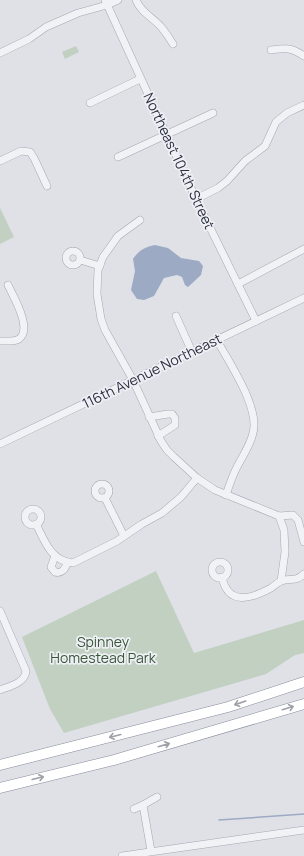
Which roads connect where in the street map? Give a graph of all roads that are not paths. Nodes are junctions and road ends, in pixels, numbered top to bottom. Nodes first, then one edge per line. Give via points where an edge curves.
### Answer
1 (118, 0) edge
2 (136, 0) edge
3 (106, 3) edge
4 (173, 44) dead end
5 (271, 50) dead end
6 (0, 53) edge
7 (304, 56) edge
8 (140, 79) junction
9 (90, 103) dead end
10 (304, 105) edge
11 (213, 113) dead end
12 (166, 134) junction
13 (118, 157) dead end
14 (0, 161) edge
15 (47, 186) dead end
16 (196, 199) junction
17 (140, 220) dead end
18 (304, 248) edge
19 (80, 260) dead end
20 (100, 266) junction
21 (238, 284) junction
22 (8, 285) dead end
23 (304, 298) edge
24 (176, 316) dead end
25 (256, 321) junction
26 (217, 340) junction
27 (0, 341) edge
28 (192, 352) junction
29 (133, 380) junction
30 (149, 417) junction
31 (158, 436) junction
32 (0, 444) edge
33 (197, 478) junction
34 (226, 495) junction
35 (105, 498) dead end
36 (278, 516) junction
37 (36, 524) dead end
38 (124, 536) junction
39 (304, 542) edge
40 (61, 559) junction
41 (304, 574) edge
42 (222, 577) dead end
43 (282, 581) junction
44 (0, 611) edge
45 (304, 682) edge
46 (0, 690) edge
47 (304, 704) edge
48 (0, 765) edge
49 (0, 788) edge
50 (157, 797) dead end
51 (143, 805) junction
52 (134, 810) dead end
53 (304, 830) edge
54 (151, 851) junction
55 (122, 856) edge

1 - 3 street
2 - 4 street via 144,13 163,28
3 - 6 street via 46,27 29,39
3 - 8 street, Northeast 104th Street
5 - 7 street via 296,50
8 - 9 street
8 - 12 street, Northeast 104th Street
10 - 16 street via 276,122 265,146 245,161 227,181
11 - 12 street
12 - 13 street
12 - 16 street, Northeast 104th Street
14 - 15 street via 21,151 27,151 33,155
16 - 21 street, Northeast 104th Street
17 - 20 street via 118,236 103,257
18 - 21 street
19 - 20 street
20 - 29 street via 97,294 101,319
21 - 25 street, Northeast 104th Street
22 - 27 street via 20,310 24,326 19,339
23 - 25 street, 116th Avenue Northeast
24 - 28 street
25 - 26 street, 116th Avenue Northeast
26 - 28 street, 116th Avenue Northeast
26 - 34 street via 249,400 255,424
28 - 29 street, 116th Avenue Northeast
29 - 30 street
29 - 32 street, 116th Avenue Northeast
30 - 31 street
30 - 31 street via 172,414 175,418 175,426
31 - 33 street via 167,450
33 - 34 street
33 - 38 street via 173,505
34 - 36 street
35 - 38 street
36 - 39 street via 296,517
36 - 43 street via 284,530
37 - 40 street via 48,548
38 - 40 street via 73,563
40 - 40 street via 62,571 55,572 51,565
41 - 43 street via 294,580
42 - 43 street via 228,593 242,599 264,592
44 - 46 street via 26,670 24,677 18,682
45 -> 48 highway via 228,707
49 -> 47 highway via 114,760
50 - 51 street
51 - 52 street
51 - 54 street
53 - 54 street
54 - 55 street

